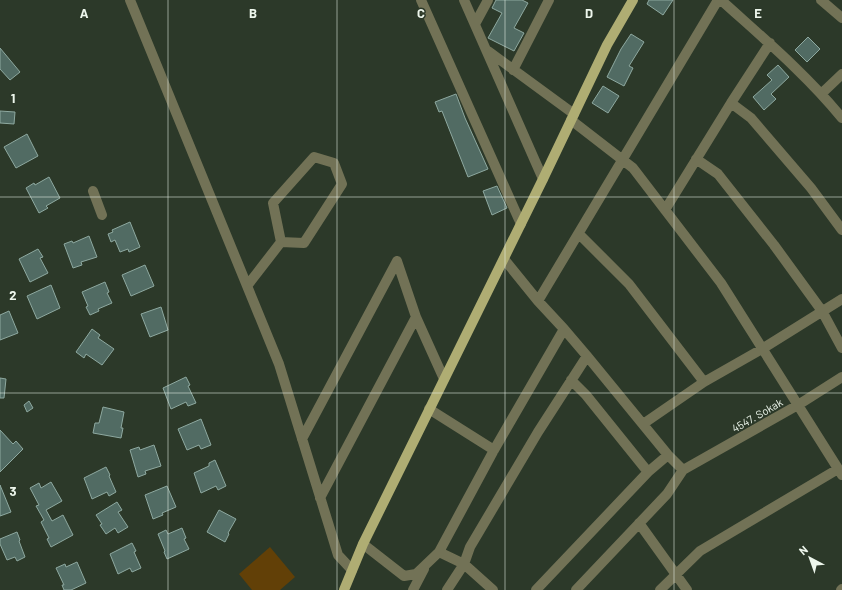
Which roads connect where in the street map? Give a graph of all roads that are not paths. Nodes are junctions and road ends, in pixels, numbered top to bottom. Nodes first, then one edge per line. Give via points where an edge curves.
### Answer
1 (130, 0) edge
2 (421, 0) edge
3 (464, 0) edge
4 (488, 0) edge
5 (550, 0) edge
6 (633, 0) edge
7 (718, 0) edge
8 (722, 0) edge
9 (821, 0) edge
10 (842, 18) edge
11 (475, 24) junction
12 (770, 43) junction
13 (486, 50) junction
14 (513, 70) junction
15 (842, 74) edge
16 (822, 93) junction
17 (731, 103) junction
18 (573, 117) junction
19 (842, 118) edge
20 (696, 159) junction
21 (622, 160) junction
22 (543, 179) junction
23 (93, 191) dead end
24 (665, 210) junction
25 (102, 215) dead end
26 (521, 224) junction
27 (842, 230) edge
28 (579, 234) junction
29 (281, 242) junction
30 (504, 259) junction
31 (247, 286) junction
32 (842, 299) edge
33 (538, 301) junction
34 (822, 311) junction
35 (416, 317) junction
36 (564, 329) junction
37 (842, 348) edge
38 (762, 349) junction
39 (587, 356) junction
40 (842, 377) edge
41 (444, 379) junction
42 (571, 380) junction
43 (704, 382) junction
44 (798, 405) junction
45 (429, 409) junction
46 (643, 424) junction
47 (302, 439) junction
48 (494, 450) junction
49 (668, 455) junction
50 (683, 470) junction
51 (648, 472) junction
52 (840, 472) edge
53 (320, 498) junction
54 (639, 523) junction
55 (362, 544) junction
56 (439, 552) junction
57 (428, 562) junction
58 (464, 564) junction
59 (352, 570) junction
60 (677, 574) junction
61 (344, 590) edge
62 (412, 590) edge
63 (447, 590) edge
64 (493, 590) edge
65 (536, 590) edge
66 (576, 590) edge
67 (660, 590) edge
68 (687, 590) edge

1 - 31 street
2 - 26 street
3 - 11 street
4 - 11 street
5 - 14 street
6 - 18 main road
7 - 21 street
8 - 12 street
9 - 10 street
11 - 13 street
12 - 16 street
12 - 17 street
13 - 14 street
13 - 22 street
14 - 18 street
15 - 16 street
16 - 19 street
17 - 20 street
17 - 27 street via 750,118
18 - 21 street
18 - 22 main road
20 - 24 street
20 - 34 street via 718,174
21 - 24 street via 633,168
21 - 28 street
22 - 26 main road
23 - 25 street
24 - 38 street via 721,283
26 - 30 main road
28 - 33 street
28 - 43 street via 629,284
29 - 29 street via 273,203 314,157 334,163 342,184 304,243
29 - 31 street
30 - 33 street
30 - 41 main road
31 - 47 street via 279,364
32 - 34 street
33 - 36 street
34 - 37 street
34 - 38 street
35 - 41 street
35 - 47 street via 397,261
35 - 53 street
36 - 39 street
36 - 48 street
38 - 43 street
38 - 44 street
39 - 42 street
39 - 46 street
40 - 44 street, 4547. Sokak
41 - 45 main road
42 - 51 street
42 - 58 street via 470,547
43 - 46 street
44 - 50 street, 4547. Sokak
44 - 52 street
45 - 48 street
45 - 55 main road
46 - 49 street
47 - 53 street
48 - 56 street
49 - 50 street
49 - 51 street
50 - 54 street via 667,494
51 - 65 street
52 - 60 street via 700,551
53 - 59 street via 338,555
54 - 60 street
54 - 66 street
55 - 57 street via 404,576 416,574
55 - 59 main road
56 - 57 street
56 - 58 street
57 - 62 street
58 - 63 street
58 - 64 street
59 - 61 main road
60 - 67 street
60 - 68 street

